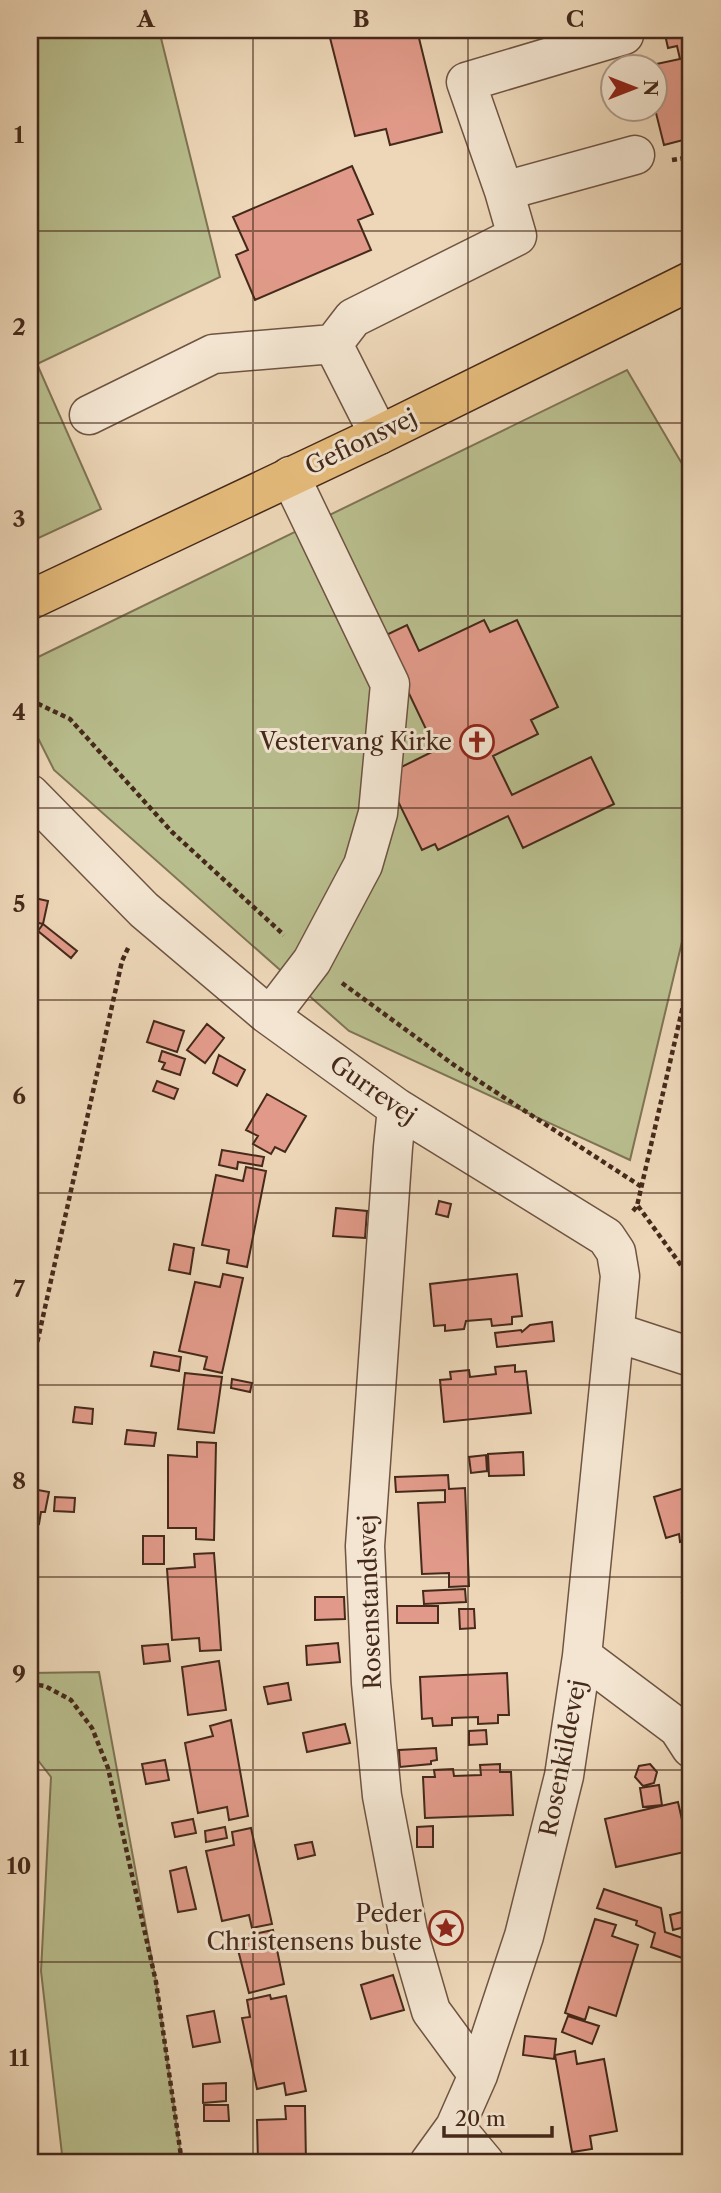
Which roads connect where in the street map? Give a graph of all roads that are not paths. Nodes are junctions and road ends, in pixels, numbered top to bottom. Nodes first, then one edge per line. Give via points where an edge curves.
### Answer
1 (624, 34) dead end
2 (635, 155) dead end
3 (505, 191) junction
4 (691, 281) edge
5 (333, 344) junction
6 (89, 415) dead end
7 (379, 435) junction
8 (290, 477) junction
9 (30, 600) edge
10 (30, 794) edge
11 (270, 1016) junction
12 (397, 1108) junction
13 (615, 1332) junction
14 (691, 1357) edge
15 (582, 1656) junction
16 (691, 1748) edge
17 (478, 2076) junction
18 (456, 2127) junction
19 (429, 2163) edge
20 (485, 2163) edge

1 - 3 street via 466,82
2 - 3 street
3 - 5 street via 517,236 353,318
4 - 7 main road, Gefionsvej
5 - 6 street via 212,354
5 - 7 street
7 - 8 main road, Gefionsvej
8 - 9 main road, Gefionsvej
8 - 11 street via 390,684 378,813 363,865 312,961
10 - 11 street, Gurrevej via 144,910
11 - 12 street, Gurrevej
12 - 13 street, Gurrevej via 606,1237 616,1252 620,1276
12 - 17 street, Rosenstandsvej via 365,1546 372,1683 382,1796 408,1932 431,2011
13 - 14 street
13 - 15 street, Rosenkildevej
15 - 16 street via 678,1728
15 - 17 street, Rosenkildevej via 564,1776 524,1936
17 - 18 street, Rosenkildevej
18 - 19 street, Rosenkildevej
18 - 20 street

